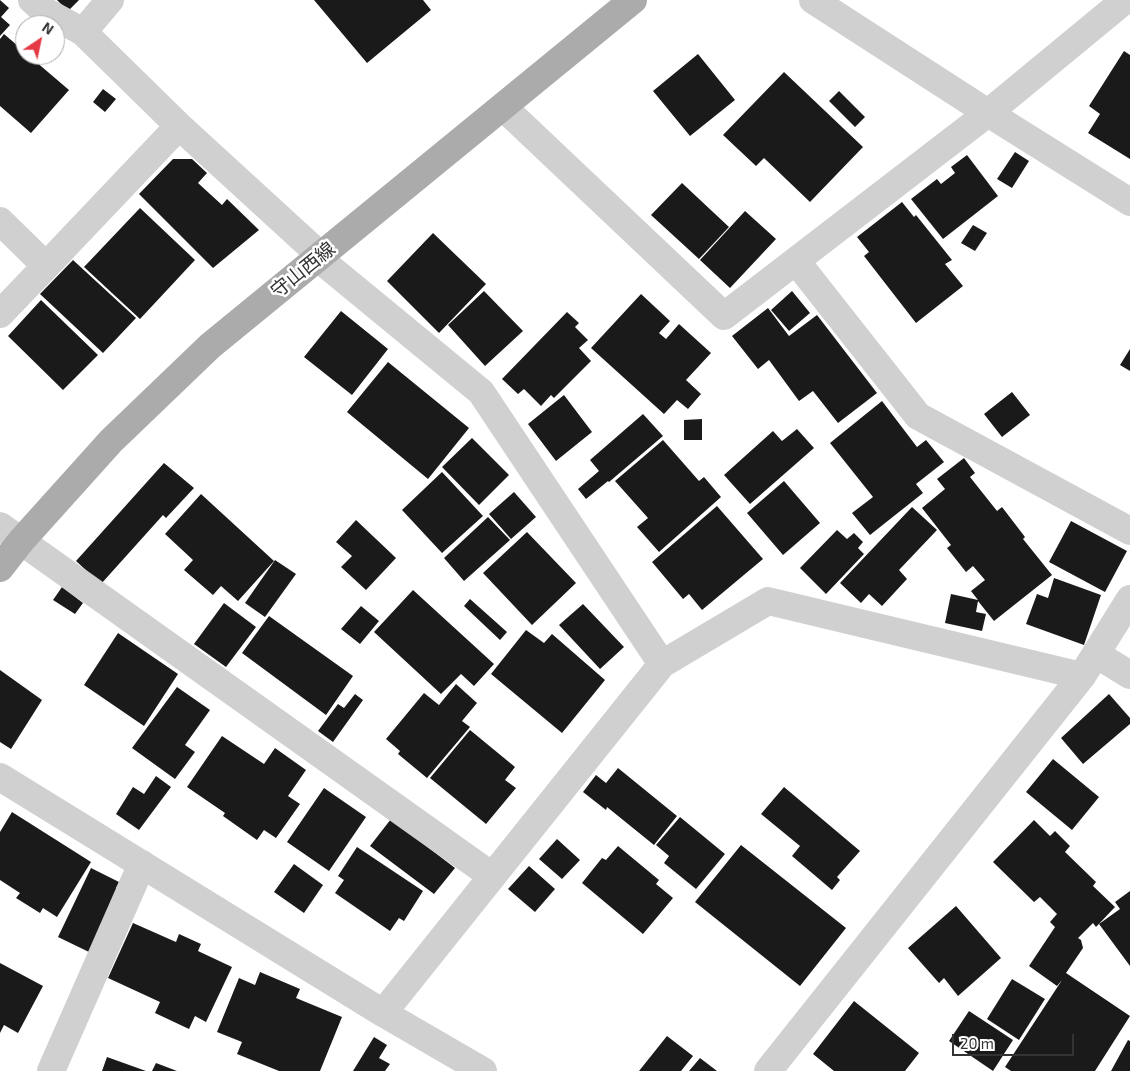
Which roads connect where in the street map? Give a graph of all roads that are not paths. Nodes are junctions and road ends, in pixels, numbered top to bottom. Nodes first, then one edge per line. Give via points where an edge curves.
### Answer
1 (32, 0) edge
2 (110, 0) edge
3 (632, 0) edge
4 (813, 0) edge
5 (1125, 0) edge
6 (83, 32) junction
7 (503, 107) junction
8 (988, 113) junction
9 (179, 126) junction
10 (1130, 202) edge
11 (0, 221) edge
12 (319, 257) junction
13 (796, 261) junction
14 (46, 266) junction
15 (0, 314) edge
16 (1130, 532) edge
17 (10, 534) edge
18 (0, 568) edge
19 (1130, 599) edge
20 (662, 664) junction
21 (1089, 665) junction
22 (1130, 675) edge
23 (0, 777) edge
24 (142, 864) junction
25 (492, 876) junction
26 (382, 1012) junction
27 (51, 1071) edge
28 (483, 1071) edge
29 (768, 1071) edge

1 - 6 street via 43,10
2 - 6 street
3 - 7 main road, 守山西線
4 - 8 street
5 - 8 street
6 - 9 street
7 - 12 main road, 守山西線
7 - 13 street via 724,316
8 - 10 street
8 - 13 street
9 - 12 street
9 - 14 street
11 - 14 street
12 - 17 main road, 守山西線 via 203,353
12 - 20 street via 482,392
13 - 16 street via 918,416
14 - 15 street
17 - 18 main road, 守山西線
17 - 25 street
19 - 21 street
20 - 21 street via 768,601
20 - 25 street
21 - 22 street
21 - 29 street
23 - 24 street
24 - 26 street
24 - 27 street
25 - 26 street
26 - 28 street

